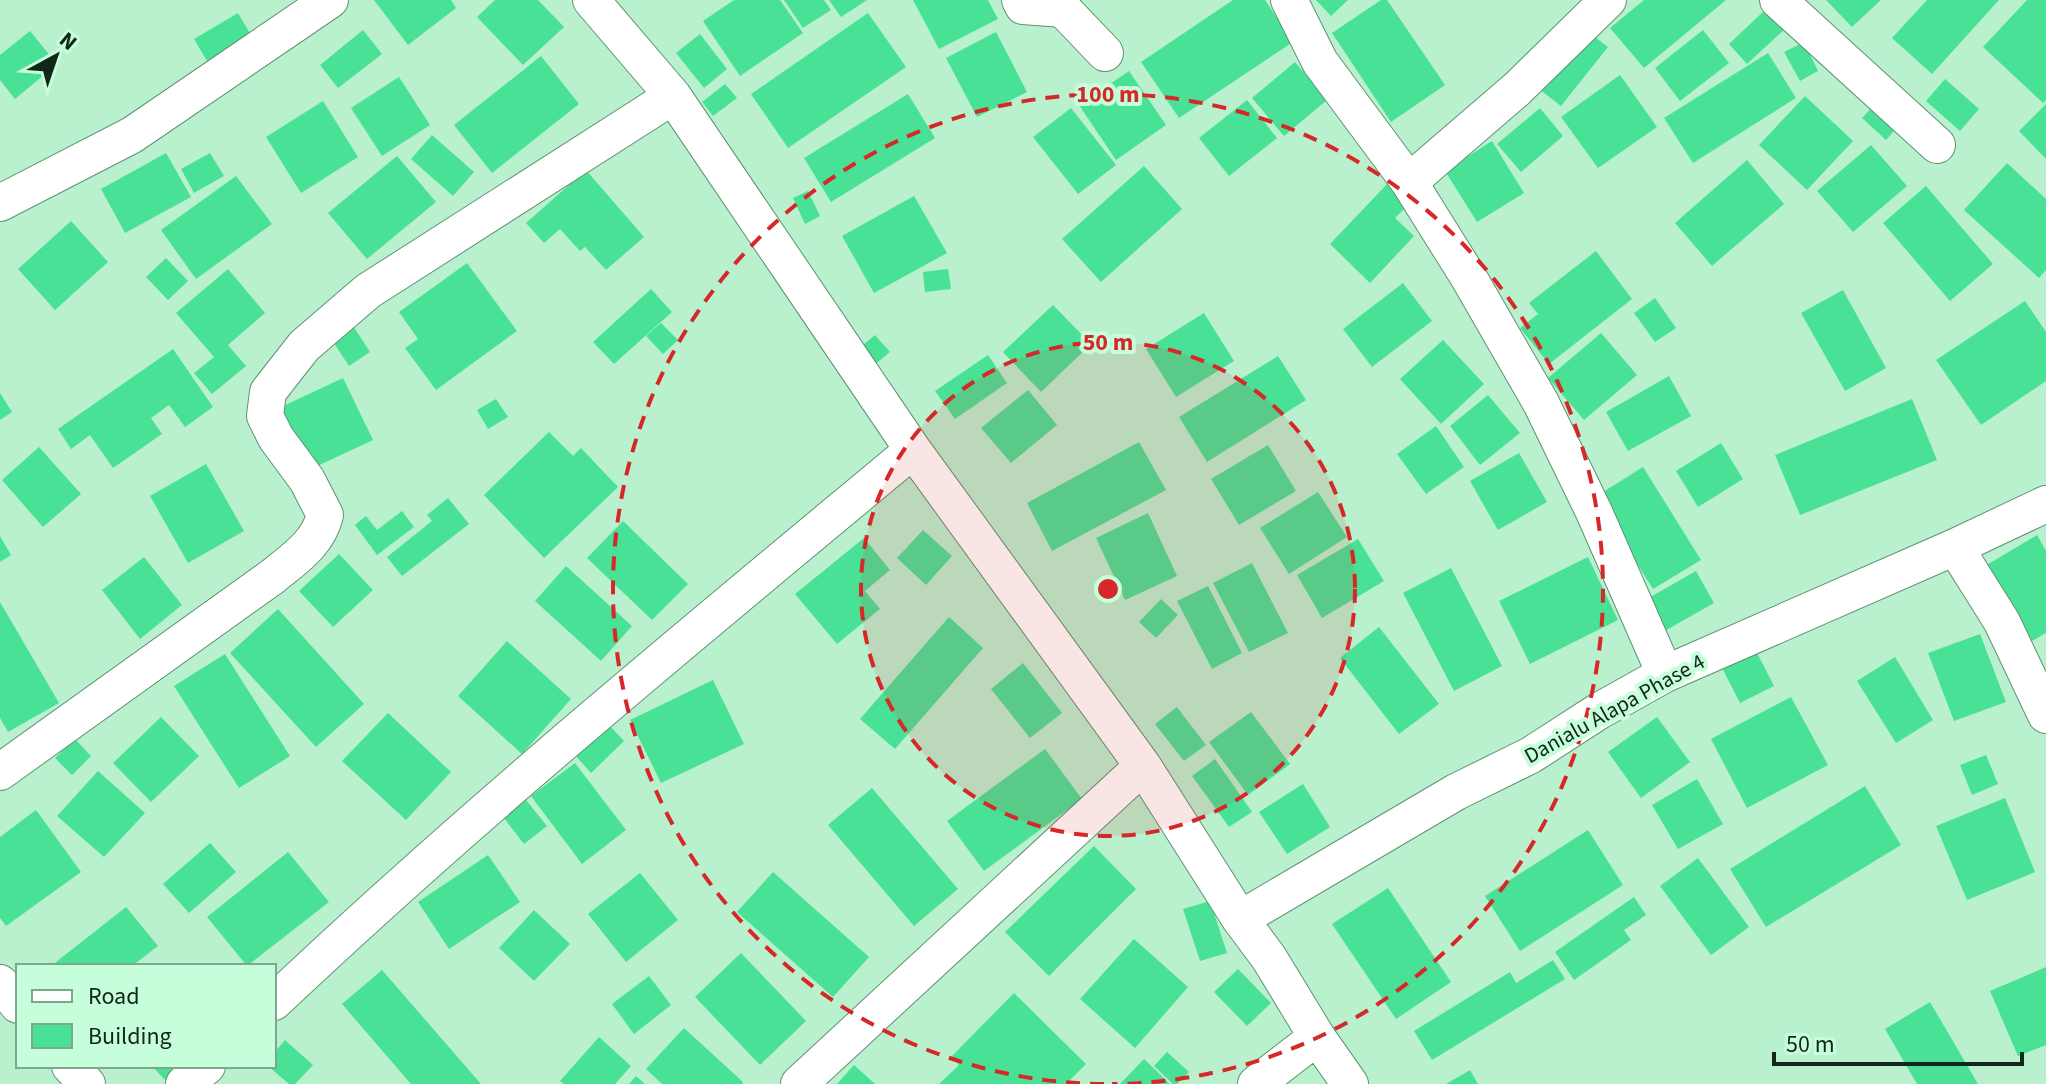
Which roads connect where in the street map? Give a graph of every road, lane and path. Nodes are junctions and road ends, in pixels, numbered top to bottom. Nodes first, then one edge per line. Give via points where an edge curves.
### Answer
1 (330, 0) edge
2 (591, 0) edge
3 (1020, 0) edge
4 (1289, 0) edge
5 (1608, 0) edge
6 (1778, 0) edge
7 (1105, 53) dead end
8 (673, 96) junction
9 (1937, 145) dead end
10 (1409, 182) junction
11 (0, 203) edge
12 (913, 450) junction
13 (2046, 504) edge
14 (1955, 547) junction
15 (1665, 674) junction
16 (2046, 715) edge
17 (1143, 766) junction
18 (0, 772) edge
19 (1240, 919) junction
20 (0, 983) edge
21 (276, 1000) edge
22 (16, 1003) edge
23 (1317, 1037) junction
24 (72, 1068) edge
25 (204, 1068) edge
26 (87, 1084) edge
27 (184, 1084) edge
28 (799, 1084) edge
29 (1256, 1084) edge
30 (1350, 1084) edge

1 - 11 street via 132,135
2 - 8 street
3 - 7 street via 1023,6 1063,9
4 - 10 street via 1320,62
5 - 10 street via 1517,89
6 - 9 street
8 - 12 street
8 - 18 street via 368,291 304,346 268,392 265,416 325,515 321,531 272,577
10 - 15 street via 1541,403
12 - 17 street
12 - 21 street via 650,669
13 - 14 street, Danialu Alapa Phase 4
14 - 15 street, Danialu Alapa Phase 4
14 - 16 street via 2002,622
15 - 19 street, Danialu Alapa Phase 4
17 - 19 street
17 - 28 street
19 - 23 street
20 - 22 street
23 - 29 street
23 - 30 street
24 - 26 street
25 - 27 street

